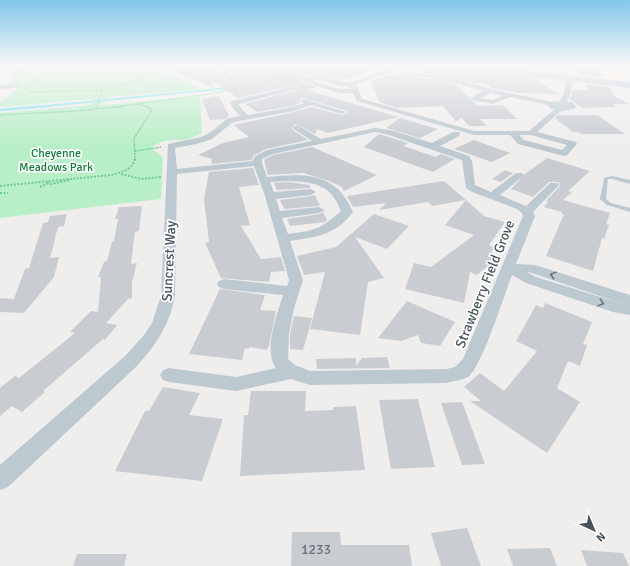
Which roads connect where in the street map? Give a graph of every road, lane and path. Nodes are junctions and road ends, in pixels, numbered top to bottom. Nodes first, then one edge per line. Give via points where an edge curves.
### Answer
1 (31, 91) edge
2 (53, 91) edge
3 (102, 91) edge
4 (223, 91) edge
5 (283, 91) edge
6 (355, 91) edge
7 (489, 91) edge
8 (492, 91) edge
9 (568, 91) edge
10 (278, 93) junction
11 (509, 95) junction
12 (311, 103) junction
13 (134, 105) junction
14 (561, 106) junction
15 (98, 108) junction
16 (342, 112) dead end
17 (0, 115) edge
18 (246, 118) junction
19 (297, 127) dead end
20 (512, 133) junction
21 (531, 133) junction
22 (456, 134) dead end
23 (318, 141) junction
24 (171, 146) junction
25 (434, 146) junction
26 (135, 151) junction
27 (257, 163) junction
28 (120, 174) junction
29 (172, 174) junction
30 (519, 174) dead end
31 (264, 180) junction
32 (48, 182) junction
33 (630, 182) edge
34 (22, 183) junction
35 (554, 185) dead end
36 (1, 186) edge
37 (20, 187) dead end
38 (40, 187) dead end
39 (311, 192) dead end
40 (0, 193) edge
41 (8, 193) dead end
42 (270, 196) junction
43 (492, 196) junction
44 (319, 210) dead end
45 (630, 210) edge
46 (527, 211) junction
47 (275, 215) junction
48 (283, 238) junction
49 (509, 268) junction
50 (224, 284) dead end
51 (579, 290) junction
52 (291, 291) junction
53 (630, 301) edge
54 (630, 310) edge
55 (291, 372) junction
56 (169, 375) dead end
57 (0, 479) edge

1 - 2 path
3 - 15 path
4 - 13 path
5 - 10 street
6 - 20 street via 359,100 474,132
7 - 11 street via 475,99 493,102
8 - 11 street
9 - 14 street
10 - 12 street
10 - 18 street via 235,103 235,107
11 - 14 street
12 - 16 street
12 - 18 street via 294,109
13 - 15 path
13 - 26 path via 147,106 151,109 134,139
14 - 21 street
15 - 17 path
18 - 24 street via 225,123 216,133 206,138
19 - 23 street
20 - 21 street
20 - 21 street via 521,142 564,152 573,144
22 - 25 street
23 - 25 street, Strawberry Field Grove via 375,130 391,132
23 - 27 street, Strawberry Field Grove via 270,152 258,158
24 - 26 path
24 - 29 street, Suncrest Way
25 - 43 street, Strawberry Field Grove via 466,158 470,186
26 - 28 path via 135,162
27 - 29 street
27 - 31 street
28 - 29 path via 141,178
28 - 32 path via 73,179 63,183
29 - 57 street, Suncrest Way via 168,296 166,311 158,329 130,361
30 - 43 street
31 - 42 street
31 - 48 street via 297,177 330,186 335,189 347,212 329,228 318,233
32 - 34 path
32 - 38 path
33 - 45 lane via 606,178 603,199 609,204
34 - 36 path
34 - 37 path
35 - 46 street
39 - 42 street
40 - 41 path
42 - 47 street
43 - 46 street, Strawberry Field Grove
44 - 47 street
46 - 49 street, Strawberry Field Grove via 530,216
47 - 48 street
48 - 52 street via 296,280
49 - 51 street via 530,268
49 - 55 street, Strawberry Field Grove via 470,362 461,372 447,376 310,378
50 - 52 street
51 - 53 street
51 -> 54 street via 618,308
52 - 55 street via 278,350 280,362
55 - 56 street via 236,384

